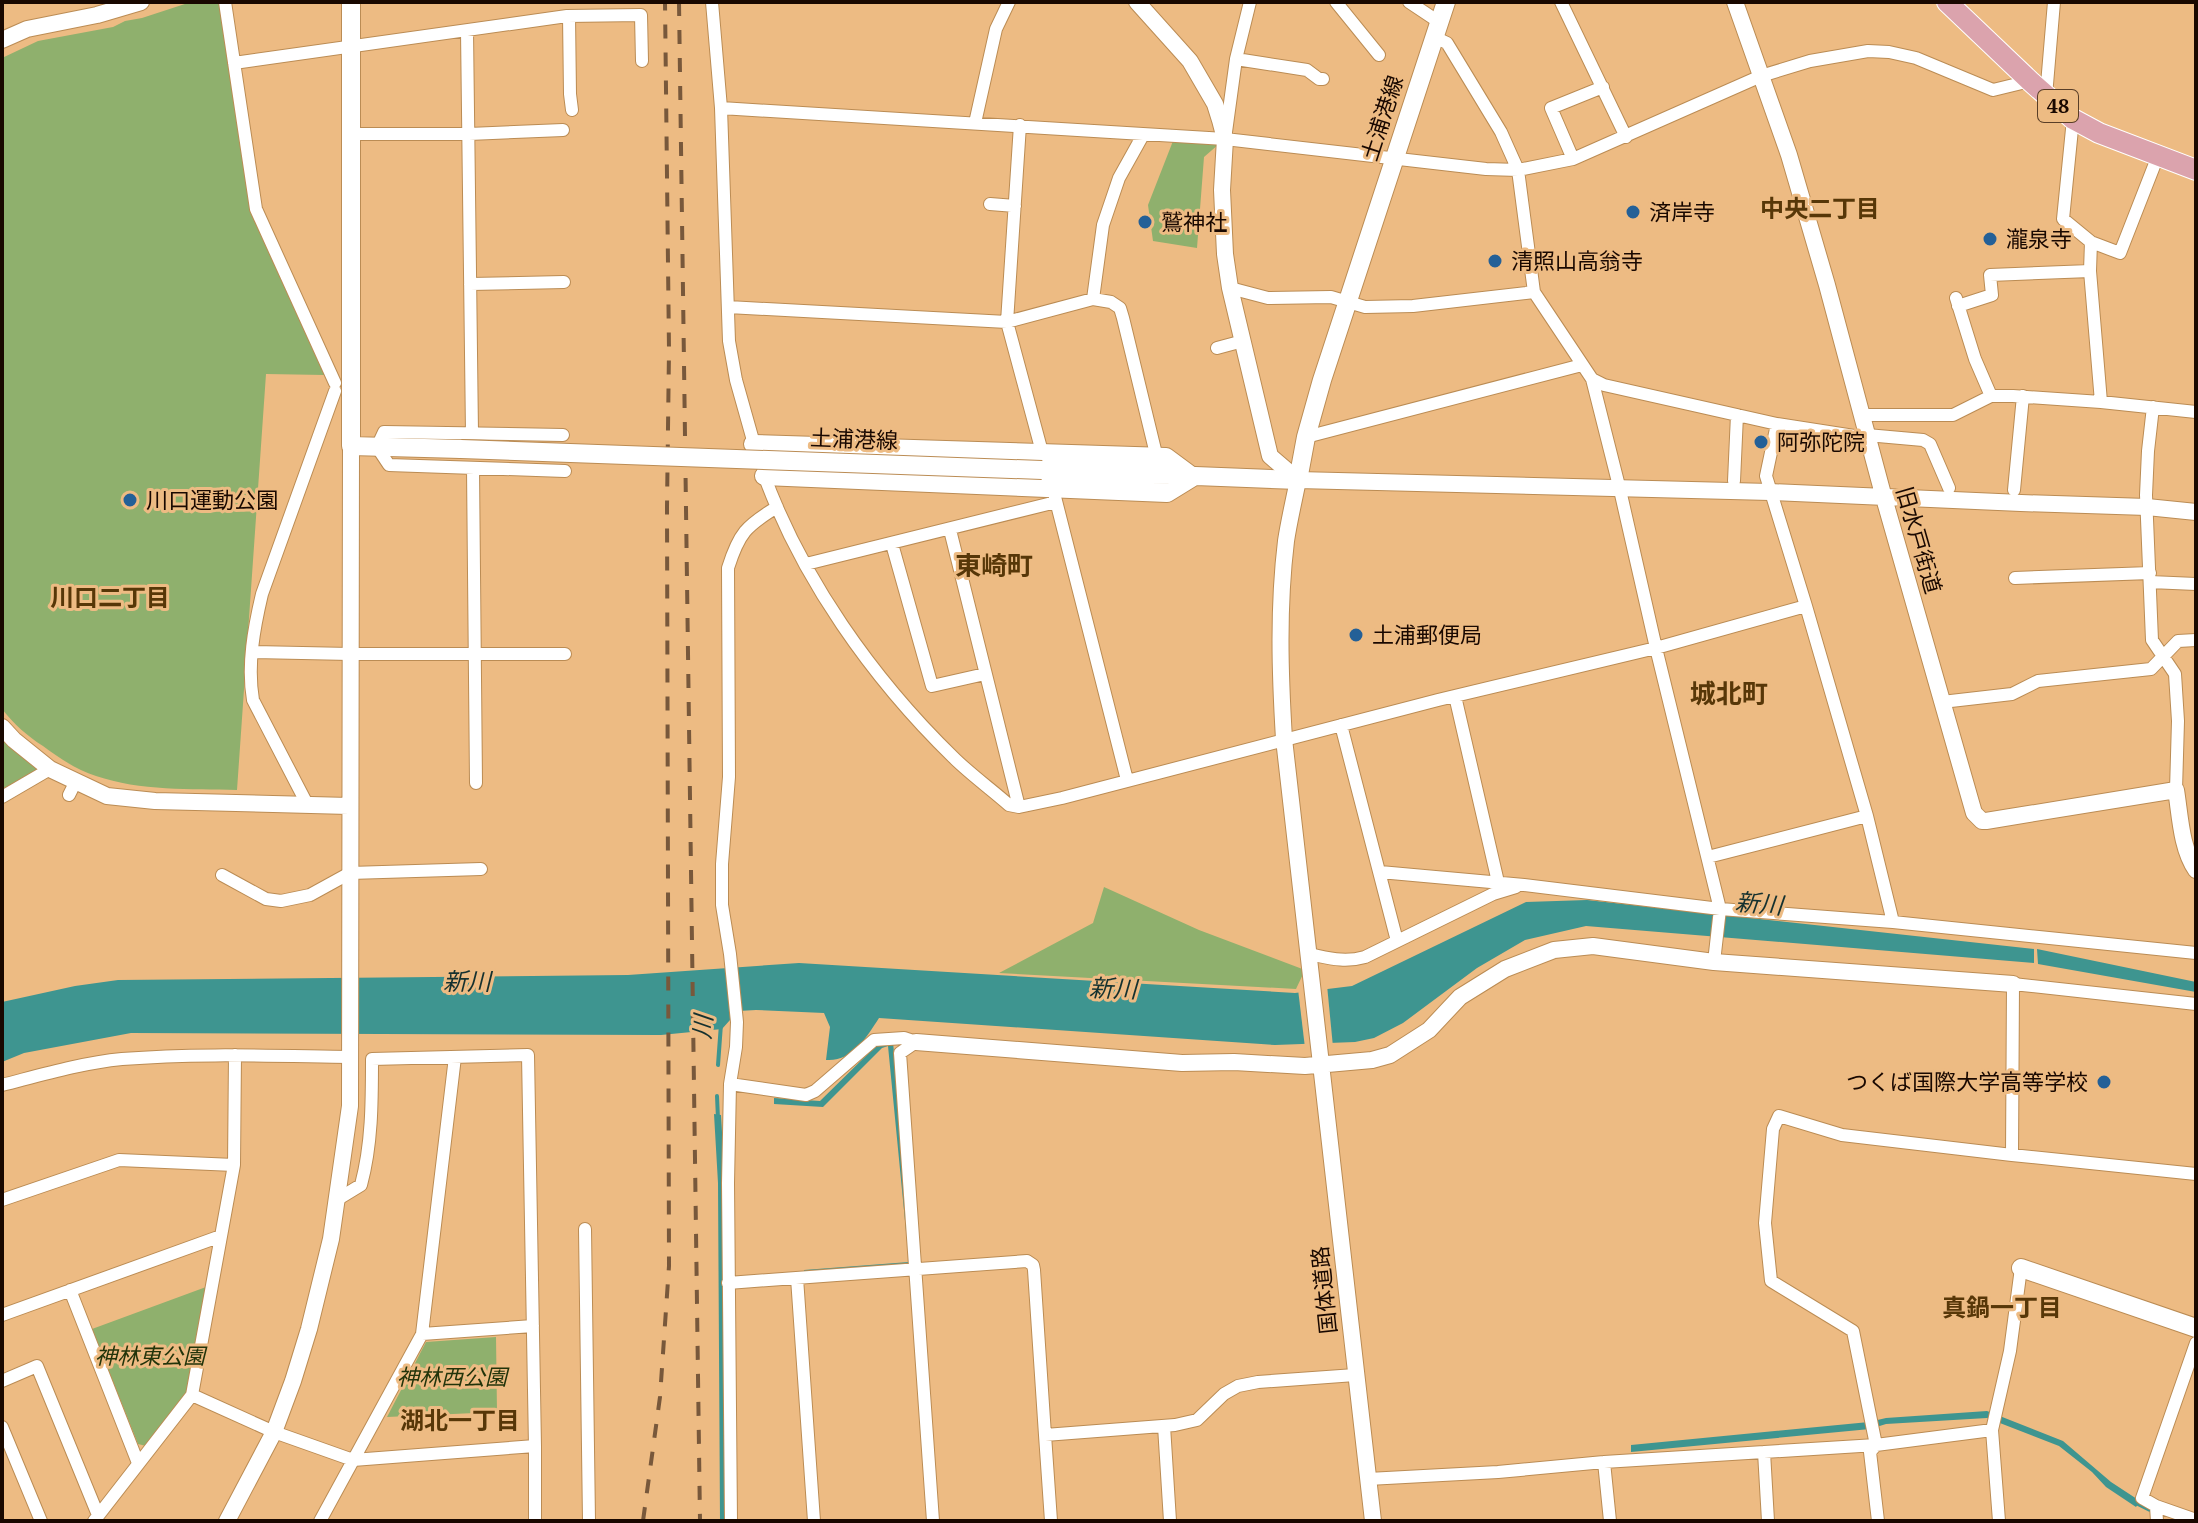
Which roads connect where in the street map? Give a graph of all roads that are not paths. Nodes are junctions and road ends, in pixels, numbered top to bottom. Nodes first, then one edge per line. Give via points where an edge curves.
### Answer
1 (141, 2) edge
2 (225, 2) edge
3 (351, 2) edge
4 (712, 2) edge
5 (1009, 2) edge
6 (1137, 2) edge
7 (1250, 2) edge
8 (1336, 2) edge
9 (1409, 2) edge
10 (1446, 2) edge
11 (1561, 2) edge
12 (1735, 2) edge
13 (1947, 2) edge
14 (2054, 2) edge
15 (569, 16) junction
16 (1436, 30) junction
17 (467, 31) junction
18 (2, 40) edge
19 (350, 47) junction
20 (1379, 55) dead end
21 (1236, 59) junction
22 (642, 61) dead end
23 (234, 63) junction
24 (1761, 76) junction
25 (1323, 79) dead end
26 (2030, 81) junction
27 (1603, 87) junction
28 (2046, 96) junction
29 (721, 108) junction
30 (572, 110) dead end
31 (2073, 119) junction
32 (975, 123) junction
33 (1020, 125) junction
34 (563, 130) dead end
35 (350, 134) junction
36 (469, 134) junction
37 (1143, 135) junction
38 (1626, 137) junction
39 (1225, 139) junction
40 (1394, 158) junction
41 (1573, 159) junction
42 (2154, 166) dead end
43 (1518, 170) junction
44 (2196, 170) edge
45 (990, 204) dead end
46 (1015, 206) junction
47 (2091, 242) junction
48 (2090, 271) junction
49 (564, 282) dead end
50 (470, 284) junction
51 (1230, 288) junction
52 (1534, 292) junction
53 (1093, 299) junction
54 (1347, 301) junction
55 (728, 307) junction
56 (1007, 322) junction
57 (1243, 341) junction
58 (1217, 348) dead end
59 (1582, 365) junction
60 (1592, 379) junction
61 (1991, 396) junction
62 (2023, 396) junction
63 (2101, 402) junction
64 (2153, 407) junction
65 (2196, 412) edge
66 (1737, 415) junction
67 (1862, 415) junction
68 (1777, 424) junction
69 (563, 435) dead end
70 (1867, 436) junction
71 (1306, 437) junction
72 (466, 441) junction
73 (753, 444) junction
74 (351, 446) junction
75 (377, 447) junction
76 (1156, 454) dead end
77 (1042, 461) junction
78 (473, 468) junction
79 (565, 471) dead end
80 (764, 476) junction
81 (1193, 477) junction
82 (1298, 480) junction
83 (1734, 481) dead end
84 (1949, 488) dead end
85 (1620, 490) junction
86 (2014, 490) dead end
87 (1770, 492) junction
88 (1054, 496) junction
89 (1884, 498) junction
90 (777, 507) junction
91 (2147, 507) junction
92 (2196, 512) edge
93 (950, 530) junction
94 (892, 544) junction
95 (806, 564) junction
96 (2150, 577) junction
97 (2015, 578) dead end
98 (2196, 584) edge
99 (1806, 606) junction
100 (2196, 640) edge
101 (1656, 648) junction
102 (253, 652) junction
103 (476, 653) junction
104 (350, 654) junction
105 (565, 654) dead end
106 (2163, 656) junction
107 (985, 674) junction
108 (1455, 696) junction
109 (1942, 702) junction
110 (1341, 725) junction
111 (2, 727) edge
112 (1284, 739) junction
113 (50, 769) junction
114 (1127, 780) junction
115 (476, 783) dead end
116 (2176, 790) junction
117 (2, 797) edge
118 (307, 804) junction
119 (349, 806) junction
120 (1019, 807) junction
121 (1867, 816) junction
122 (2190, 836) edge
123 (1708, 857) junction
124 (481, 869) dead end
125 (2196, 870) edge
126 (1380, 872) junction
127 (350, 873) junction
128 (222, 875) dead end
129 (1498, 882) junction
130 (1524, 885) junction
131 (1720, 909) junction
132 (1893, 922) junction
133 (1397, 941) junction
134 (2196, 953) edge
135 (1309, 954) junction
136 (1714, 962) junction
137 (2013, 984) junction
138 (2196, 1004) edge
139 (916, 1042) junction
140 (350, 1052) junction
141 (235, 1055) junction
142 (455, 1057) junction
143 (1320, 1060) junction
144 (730, 1084) junction
145 (2, 1085) edge
146 (2012, 1155) junction
147 (234, 1165) junction
148 (2196, 1174) edge
149 (338, 1199) junction
150 (2, 1200) edge
151 (585, 1229) dead end
152 (221, 1236) junction
153 (916, 1268) junction
154 (2021, 1268) joint
155 (797, 1278) junction
156 (728, 1283) junction
157 (70, 1290) junction
158 (2, 1315) edge
159 (533, 1326) junction
160 (2196, 1328) edge
161 (422, 1334) junction
162 (2196, 1343) edge
163 (1355, 1375) junction
164 (2, 1381) edge
165 (192, 1395) junction
166 (1164, 1426) junction
167 (2, 1427) edge
168 (1992, 1430) junction
169 (274, 1432) junction
170 (1045, 1435) junction
171 (1876, 1445) junction
172 (535, 1446) junction
173 (1764, 1452) junction
174 (353, 1460) junction
175 (1604, 1462) junction
176 (138, 1463) junction
177 (1368, 1479) junction
178 (2156, 1506) junction
179 (96, 1518) edge
180 (2196, 1520) edge
181 (41, 1521) edge
182 (227, 1521) edge
183 (320, 1521) edge
184 (535, 1521) edge
185 (589, 1521) edge
186 (731, 1521) edge
187 (814, 1521) edge
188 (933, 1521) edge
189 (1051, 1521) edge
190 (1170, 1521) edge
191 (1373, 1521) edge
192 (1610, 1521) edge
193 (1768, 1521) edge
194 (1878, 1521) edge
195 (1999, 1521) edge
196 (2157, 1521) edge

1 - 18 street via 27,29
2 - 23 street
3 - 19 main road
4 - 29 street
5 - 32 street via 996,29
6 - 39 street via 1190,61 1215,104
7 - 21 street
8 - 20 street
9 - 16 street
10 - 16 main road, 土浦港線
11 - 27 street
12 - 24 street, 旧水戸街道
13 - 26 main road, 48
14 - 28 street
15 - 17 street
15 - 22 street via 641,15
15 - 30 street
16 - 40 main road, 土浦港線
16 - 43 street via 1501,132
17 - 19 street
17 - 36 street
19 - 23 street
19 - 35 main road
21 - 25 street via 1307,70
21 - 39 street
23 - 102 street via 256,209 335,387 262,594
24 - 26 street via 1868,51 1916,58 1993,90
24 - 38 street
24 - 67 street, 旧水戸街道 via 1793,169
26 - 28 main road, 48
27 - 38 street
27 - 41 street via 1551,108
28 - 31 main road, 48
29 - 32 street
29 - 55 street
31 - 44 main road, 48
31 - 47 street via 2063,219
32 - 33 street
33 - 37 street
33 - 46 street
34 - 36 street
35 - 36 street
35 - 74 main road
36 - 50 street
37 - 39 street
37 - 53 street via 1119,178 1103,225
38 - 41 street
39 - 40 street
39 - 51 street via 1222,190
40 - 43 street
40 - 54 main road, 土浦港線
41 - 43 street
42 - 47 street via 2120,253
43 - 52 street
45 - 46 street
46 - 56 street
47 - 48 street
48 - 61 street via 1990,275 1992,295 1957,302
48 - 63 street
49 - 50 street
50 - 72 street
51 - 54 street via 1268,298
51 - 57 street
52 - 54 street via 1413,306 1365,307
52 - 59 street
53 - 56 street
53 - 76 street via 1120,308
54 - 71 main road, 土浦港線
55 - 56 street
55 - 73 street via 736,380
56 - 77 street
57 - 58 street
57 - 82 street via 1270,456
59 - 60 street
59 - 71 street
60 - 66 street
60 - 85 street
61 - 62 street
61 - 67 street via 1953,415
62 - 63 street
62 - 86 street
63 - 64 street
64 - 65 street
64 - 91 street
66 - 68 street
66 - 83 street
67 - 70 street, 旧水戸街道
68 - 70 street
68 - 87 street via 1766,476
69 - 72 street
70 - 84 street via 1930,444
70 - 89 street, 旧水戸街道
71 - 82 main road, 土浦港線
72 - 75 main road, 土浦港線
72 - 77 main road, 土浦港線, bridge
73 - 77 main road
73 - 80 street
74 - 75 main road, 土浦港線
74 - 104 street
75 - 78 street via 389,465
77 - 81 main road, 土浦港線
78 - 79 street
78 - 103 street
80 - 88 main road
80 - 90 street
81 - 82 main road, 土浦港線
81 - 88 main road via 1167,493
82 - 85 street
82 - 112 street, 国体道路 via 1280,619
85 - 87 street
85 - 101 street
87 - 89 street
87 - 99 street
88 - 93 street
88 - 114 street
89 - 91 street
89 - 109 street, 旧水戸街道
90 - 95 street
90 - 144 street via 746,528 728,568 729,777 722,905 737,1022
91 - 92 street
91 - 96 street
93 - 94 street
93 - 107 street
94 - 95 street
94 - 107 street via 932,686
95 - 120 street via 849,637 897,699 954,759 1009,805
96 - 97 street
96 - 98 street
96 - 106 street via 2152,640
99 - 101 street
99 - 121 street
100 - 106 street via 2178,641
101 - 108 street
101 - 123 street
102 - 104 street
102 - 118 street via 253,700
103 - 104 street
103 - 105 street
103 - 115 street
104 - 119 street
106 - 109 street via 2151,669 2038,681 2012,694
106 - 116 street via 2175,674
107 - 120 street
108 - 110 street
108 - 129 street
109 - 116 street, 旧水戸街道 via 1974,813 1982,821
110 - 112 street
110 - 126 street
111 - 113 street
112 - 114 street
112 - 135 street, 国体道路
113 - 117 street
113 - 118 street via 72,789 107,796
114 - 120 street
116 - 122 street
118 - 119 street
119 - 127 street
121 - 123 street
121 - 132 street
122 - 125 street
123 - 131 street
124 - 127 street
126 - 129 street
126 - 133 street
127 - 128 street via 310,895 281,901 266,899
127 - 140 street
129 - 130 street
130 - 131 street
130 - 133 street via 1493,894
131 - 132 street
131 - 136 street
132 - 134 street
133 - 135 street via 1350,961
135 - 143 street, 国体道路
136 - 137 street
136 - 143 street via 1593,946 1554,950 1479,984 1429,1030 1390,1055
137 - 138 street
137 - 146 street
139 - 143 street via 1167,1063
139 - 144 street via 874,1040 806,1095
139 - 153 street via 900,1053
140 - 141 street
140 - 149 street via 350,1106
141 - 145 street via 120,1059
141 - 147 street
142 - 149 street via 372,1059 368,1160 361,1185
142 - 159 street via 528,1055
142 - 161 street
143 - 163 street, 国体道路
144 - 156 street
146 - 148 street
146 - 171 street via 1842,1135 1779,1116 1773,1129 1765,1223 1771,1281 1853,1331
147 - 150 street via 119,1160
147 - 152 street
149 - 169 street via 322,1282
151 - 185 street
152 - 157 street
152 - 165 street
153 - 155 street
153 - 170 street via 1027,1261 1033,1265
153 - 188 street
154 - 160 main road
154 - 168 street
155 - 156 street
155 - 187 street
156 - 186 street
157 - 158 street
157 - 176 street
159 - 161 street
159 - 172 street
161 - 174 street
162 - 178 street via 2142,1498
163 - 166 street via 1238,1386 1197,1420
163 - 177 street, 国体道路
164 - 179 street via 37,1366
165 - 169 street
165 - 176 street
166 - 170 street
166 - 190 street
167 - 181 street
168 - 171 street
168 - 195 street
169 - 174 street
169 - 182 street
170 - 189 street
171 - 173 street
171 - 194 street via 1870,1452
172 - 174 street
172 - 184 street
173 - 175 street
173 - 193 street
174 - 183 street
175 - 177 street
175 - 192 street
176 - 179 street
177 - 191 street, 国体道路
178 - 180 street
178 - 196 street

